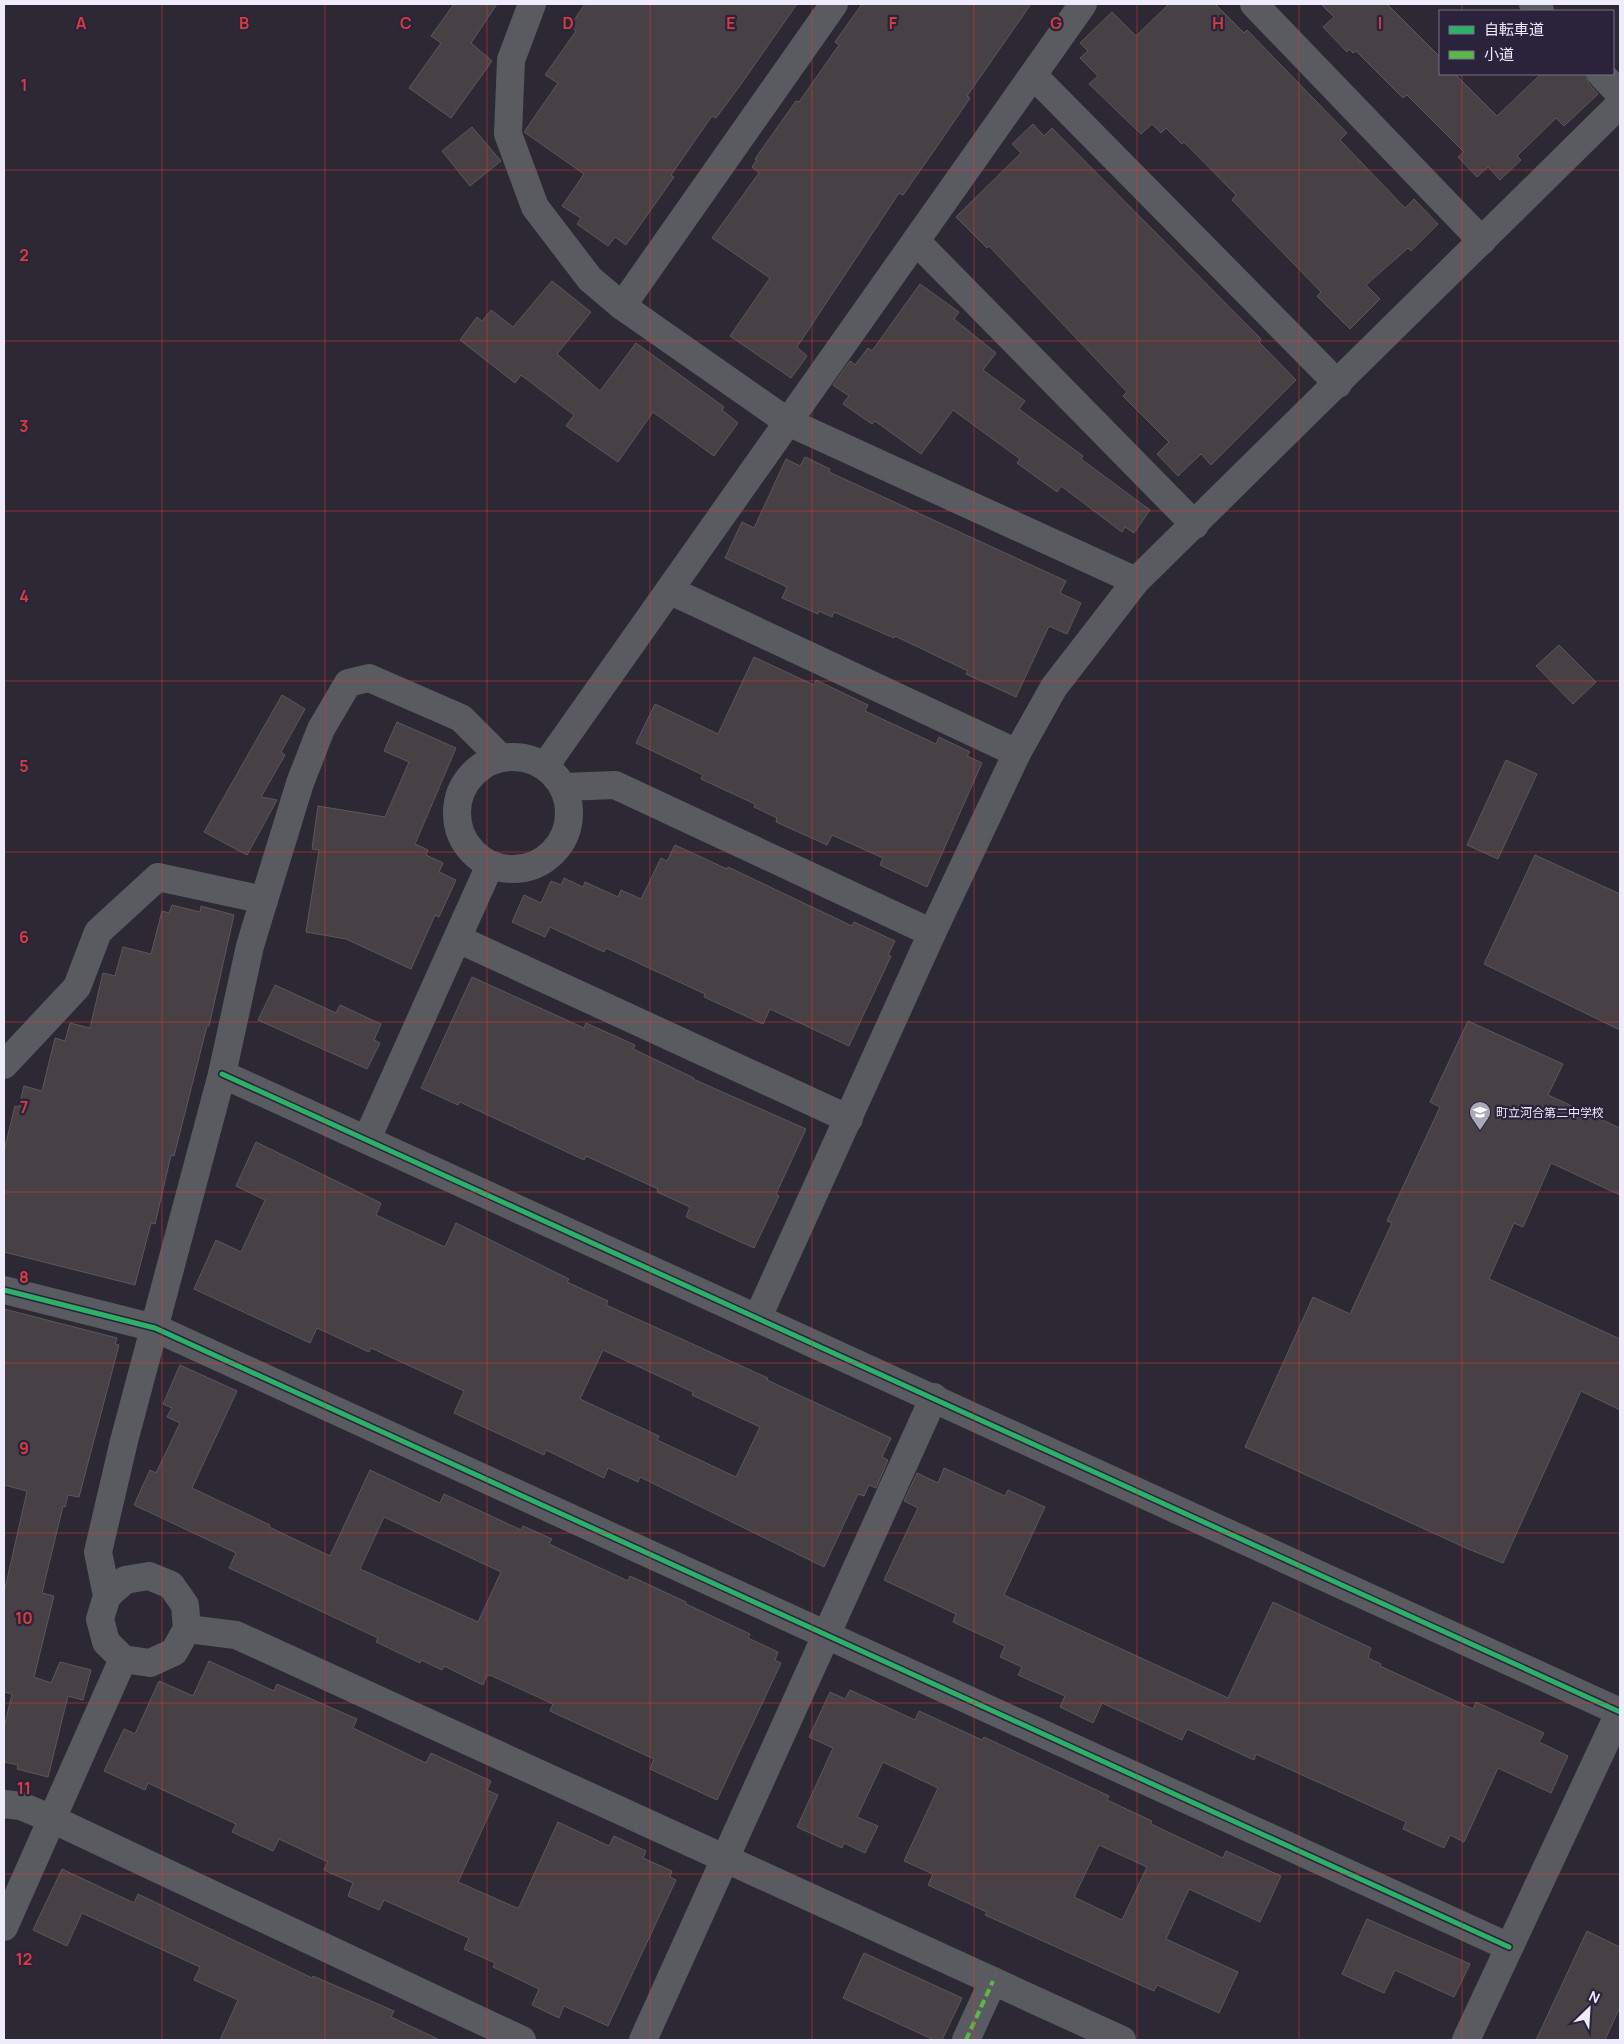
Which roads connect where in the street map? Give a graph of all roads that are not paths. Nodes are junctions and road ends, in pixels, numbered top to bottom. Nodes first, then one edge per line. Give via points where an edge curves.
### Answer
1 (532, 4) edge
2 (834, 4) edge
3 (1083, 4) edge
4 (1254, 4) edge
5 (1033, 75) junction
6 (1602, 75) edge
7 (1620, 94) edge
8 (1620, 104) edge
9 (916, 241) junction
10 (1482, 241) junction
11 (622, 306) junction
12 (1338, 384) junction
13 (788, 422) junction
14 (1195, 524) junction
15 (1136, 581) junction
16 (671, 591) junction
17 (1017, 753) junction
18 (500, 757) junction
19 (545, 766) junction
20 (564, 787) junction
21 (490, 865) junction
22 (264, 900) junction
23 (932, 933) junction
24 (458, 939) junction
25 (4, 1065) edge
26 (222, 1074) junction
27 (848, 1119) junction
28 (366, 1139) junction
29 (4, 1290) edge
30 (758, 1317) junction
31 (155, 1328) junction
32 (934, 1397) junction
33 (107, 1596) junction
34 (187, 1629) junction
35 (826, 1636) junction
36 (123, 1658) junction
37 (1620, 1711) edge
38 (4, 1804) edge
39 (52, 1819) junction
40 (724, 1859) junction
41 (4, 1927) edge
42 (1509, 1947) junction
43 (993, 1981) junction
44 (522, 2040) edge
45 (643, 2040) edge
46 (966, 2040) edge
47 (1122, 2040) edge
48 (1466, 2040) edge

1 - 11 street via 511,60 508,134 535,207 590,279
2 - 11 street
3 - 5 street
4 - 10 street
5 - 9 street
5 - 12 street
6 - 7 street
8 - 10 street
9 - 13 street
9 - 14 street
10 - 12 street
11 - 13 street
12 - 14 street
13 - 15 street
13 - 16 street
14 - 15 street
15 - 17 street via 1054,687
16 - 17 street
16 - 19 street
17 - 23 street
18 - 19 street via 524,757
18 - 21 street via 479,767 463,785 456,807 459,831 471,851
18 - 22 street via 461,718 369,678 348,684 321,729 300,783
19 - 20 street
20 - 21 street via 570,814 563,841 544,861 517,869
20 - 23 street via 615,786
21 - 24 street
22 - 25 street via 158,877 98,932 77,987
22 - 26 street via 250,946
23 - 27 street
24 - 27 street
24 - 28 street
26 - 28 street
26 - 31 street
27 - 30 street
28 - 30 street
29 - 31 street
30 - 32 street
31 - 33 street via 98,1552
31 - 35 street
32 - 35 street
32 - 37 street
33 - 34 street via 125,1580 149,1576 171,1586 185,1605
33 - 36 street via 100,1619 106,1642
34 - 36 street via 174,1652 166,1656 150,1663
34 - 40 street via 236,1635
35 - 40 street
35 - 42 street
36 - 39 street
37 - 42 street
38 - 39 street via 21,1806
39 - 41 street
39 - 44 street
40 - 43 street
40 - 45 street
42 - 48 street
43 - 46 street
43 - 47 street

